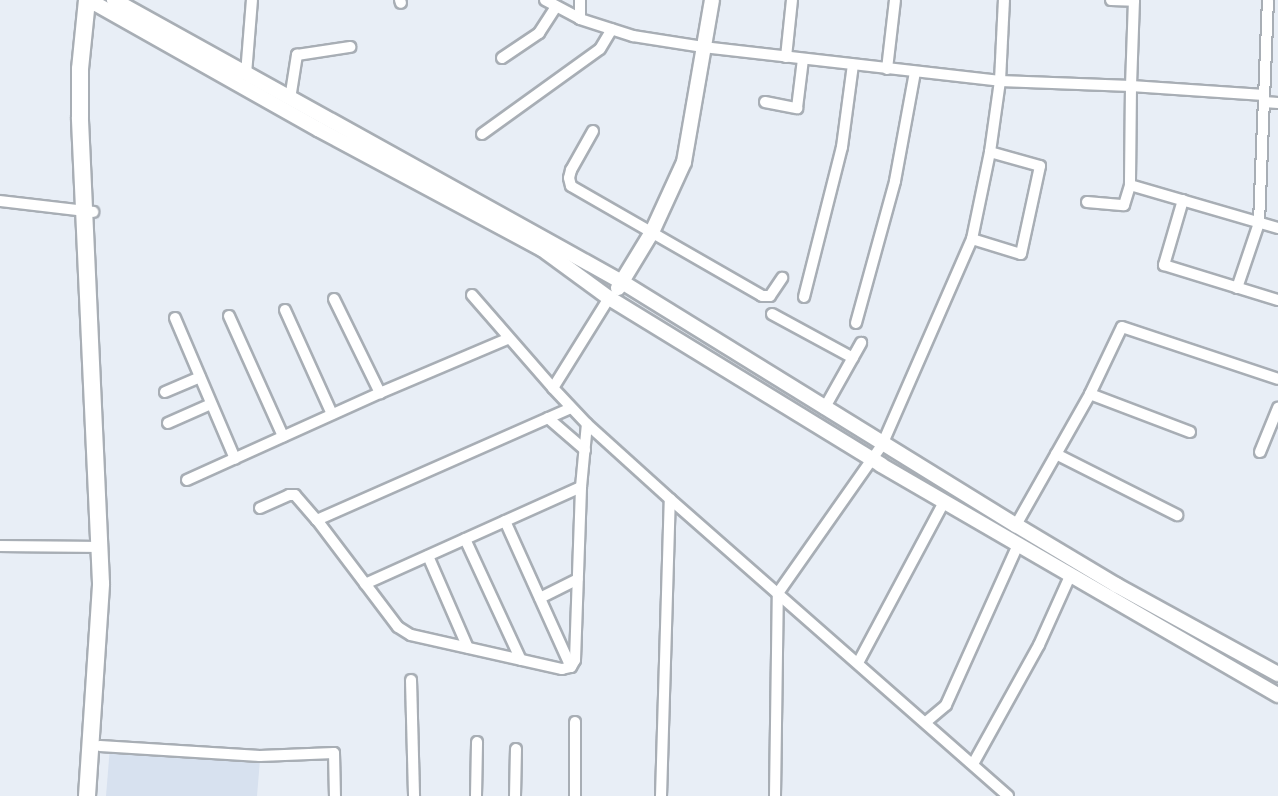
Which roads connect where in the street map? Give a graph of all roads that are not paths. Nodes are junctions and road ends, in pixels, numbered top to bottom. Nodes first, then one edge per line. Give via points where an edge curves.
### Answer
1 (114, 0) edge
2 (252, 0) edge
3 (545, 0) edge
4 (580, 0) edge
5 (712, 0) edge
6 (792, 0) edge
7 (896, 0) edge
8 (1004, 0) edge
9 (1111, 0) edge
10 (1268, 0) edge
11 (1134, 1) edge
12 (92, 2) edge
13 (555, 8) junction
14 (580, 19) junction
15 (612, 29) junction
16 (350, 47) dead end
17 (703, 47) junction
18 (786, 57) junction
19 (502, 58) dead end
20 (803, 59) junction
21 (853, 65) junction
22 (888, 69) junction
23 (915, 72) junction
24 (246, 74) junction
25 (1000, 81) junction
26 (1131, 86) junction
27 (290, 99) junction
28 (1264, 99) junction
29 (765, 102) dead end
30 (1278, 103) edge
31 (593, 131) dead end
32 (482, 134) dead end
33 (990, 152) junction
34 (1130, 185) junction
35 (1183, 200) junction
36 (0, 201) edge
37 (1087, 202) dead end
38 (88, 212) junction
39 (1259, 223) junction
40 (1278, 228) edge
41 (652, 232) junction
42 (972, 239) junction
43 (782, 278) dead end
44 (622, 282) junction
45 (1237, 288) junction
46 (472, 295) dead end
47 (804, 297) dead end
48 (609, 298) junction
49 (334, 299) dead end
50 (1278, 300) edge
51 (285, 310) dead end
52 (772, 314) dead end
53 (229, 316) dead end
54 (175, 318) dead end
55 (856, 323) dead end
56 (507, 339) junction
57 (861, 343) dead end
58 (853, 358) junction
59 (200, 377) junction
60 (1278, 379) edge
61 (553, 388) junction
62 (165, 392) dead end
63 (380, 393) junction
64 (1090, 394) junction
65 (211, 404) junction
66 (571, 408) junction
67 (1278, 408) edge
68 (825, 410) junction
69 (332, 414) junction
70 (548, 418) junction
71 (168, 423) dead end
72 (587, 424) junction
73 (1190, 432) dead end
74 (283, 436) junction
75 (882, 445) junction
76 (585, 450) junction
77 (1260, 452) dead end
78 (1056, 454) junction
79 (235, 459) junction
80 (872, 460) junction
81 (187, 480) dead end
82 (581, 487) junction
83 (670, 499) junction
84 (944, 502) junction
85 (260, 508) dead end
86 (1177, 515) dead end
87 (317, 520) junction
88 (505, 521) junction
89 (1016, 525) junction
90 (465, 539) junction
91 (1018, 545) junction
92 (0, 546) edge
93 (98, 547) junction
94 (428, 555) junction
95 (1070, 576) junction
96 (578, 579) junction
97 (365, 584) junction
98 (778, 593) junction
99 (540, 598) junction
100 (468, 648) junction
101 (521, 660) junction
102 (858, 663) junction
103 (571, 667) junction
104 (1278, 674) edge
105 (411, 680) dead end
106 (1278, 695) edge
107 (575, 722) dead end
108 (926, 722) junction
109 (477, 742) dead end
110 (99, 746) junction
111 (516, 749) dead end
112 (973, 764) junction
113 (1002, 794) edge
114 (87, 796) edge
115 (95, 796) edge
116 (335, 796) edge
117 (414, 796) edge
118 (476, 796) edge
119 (515, 796) edge
120 (575, 796) edge
121 (661, 796) edge
122 (775, 796) edge

1 - 24 street
2 - 24 street
3 - 13 street
4 - 14 street
5 - 17 street
6 - 18 street
7 - 22 street
8 - 25 street
9 - 11 street
10 - 28 street
11 - 26 street
12 - 38 main road
12 - 48 street via 542,249
13 - 14 street
13 - 19 street via 539,33
14 - 15 street
15 - 17 street
15 - 32 street via 600,49
16 - 27 street via 297,55
17 - 18 street
17 - 41 street via 684,162
18 - 20 street
20 - 21 street
20 - 29 street via 797,108
21 - 22 street
21 - 47 street via 842,147
22 - 23 street
23 - 25 street
23 - 55 street via 895,181
24 - 27 street
25 - 26 street
25 - 33 street
26 - 28 street
26 - 34 street
27 - 44 street
28 - 30 street
28 - 39 street
31 - 41 street via 568,178 571,186
33 - 42 street
33 - 42 street via 1040,166 1021,254
34 - 35 street
34 - 37 street via 1124,206
35 - 39 street
35 - 45 street via 1164,265
36 - 38 street
38 - 93 main road
38 - 110 main road via 110,583
39 - 40 street
39 - 45 street
41 - 43 street via 762,296 770,296
41 - 44 street
42 - 75 street
44 - 48 street
44 - 68 street
45 - 50 street
46 - 56 street
48 - 61 street
48 - 80 street
49 - 63 street
51 - 69 street
52 - 58 street
53 - 74 street
54 - 59 street
56 - 61 street
56 - 63 street
57 - 58 street
58 - 68 street
59 - 62 street
59 - 65 street
60 - 64 street via 1122,327
61 - 66 street
63 - 69 street
64 - 73 street
64 - 78 street
65 - 71 street
65 - 79 street
66 - 70 street
66 - 72 street
67 - 77 street
68 - 75 street
69 - 74 street
70 - 76 street
70 - 87 street
72 - 76 street
72 - 83 street
74 - 79 street
75 - 80 street
75 - 89 street
76 - 82 street
78 - 86 street
78 - 89 street
79 - 81 street
80 - 84 street
80 - 98 street
82 - 88 street
82 - 96 street
83 - 98 street
83 - 121 street
84 - 91 street
84 - 102 street
85 - 87 street via 295,495
87 - 97 street
88 - 90 street
88 - 99 street
89 - 104 street
90 - 94 street
90 - 101 street
91 - 95 street
91 - 108 street via 946,705
92 - 93 street
93 - 114 main road via 101,583
94 - 97 street
94 - 100 street
95 - 106 street
95 - 112 street via 1039,645
96 - 99 street
96 - 103 street via 575,660
97 - 100 street via 398,627 411,635
98 - 102 street
98 - 122 street
99 - 103 street
100 - 101 street
101 - 103 street via 562,669
102 - 108 street
105 - 117 street
107 - 120 street
108 - 112 street
109 - 118 street
110 - 115 main road
110 - 116 street via 260,756 334,753
111 - 119 street
112 - 113 street

